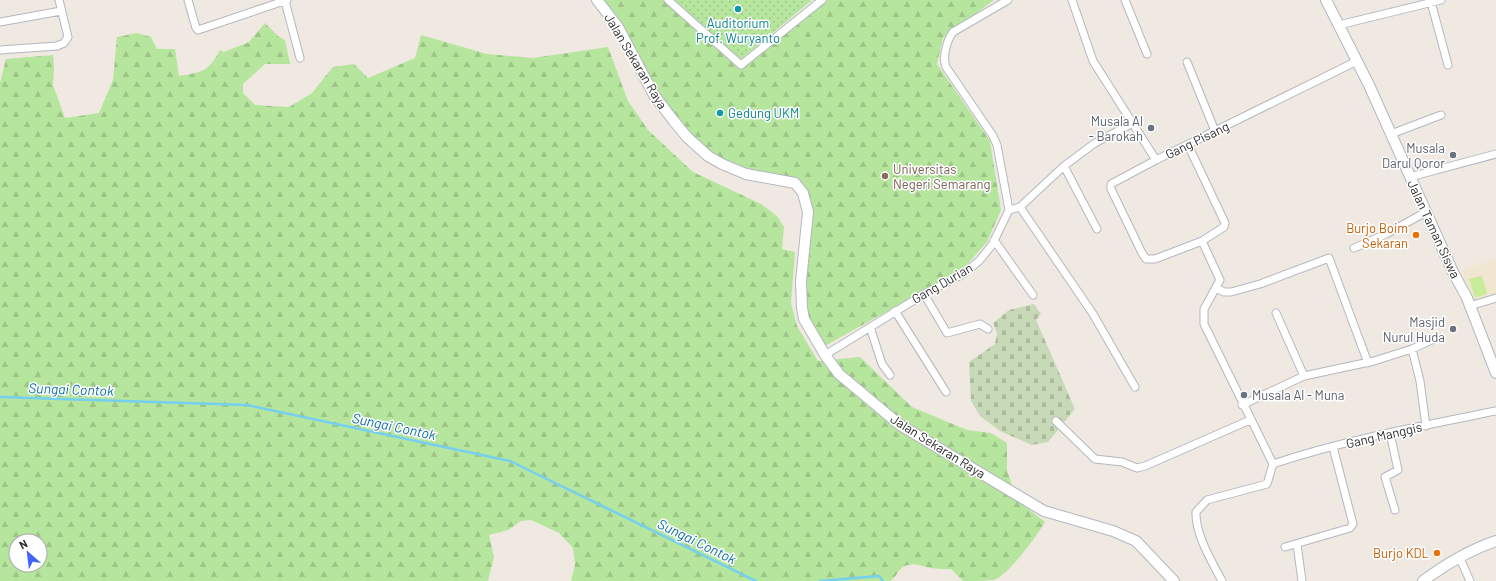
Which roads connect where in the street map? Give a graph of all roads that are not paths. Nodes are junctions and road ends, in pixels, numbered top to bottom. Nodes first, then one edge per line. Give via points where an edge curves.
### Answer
1 (59, 0) edge
2 (188, 0) edge
3 (286, 0) edge
4 (597, 0) edge
5 (668, 0) edge
6 (822, 0) edge
7 (1008, 0) edge
8 (1072, 0) edge
9 (1125, 0) edge
10 (1326, 0) edge
11 (1441, 0) edge
12 (1432, 2) junction
13 (61, 11) junction
14 (0, 22) edge
15 (1340, 25) junction
16 (0, 50) edge
17 (1147, 54) dead end
18 (300, 58) dead end
19 (1357, 61) junction
20 (1187, 62) dead end
21 (1448, 66) dead end
22 (1442, 114) dead end
23 (1133, 123) junction
24 (1215, 132) junction
25 (1391, 134) junction
26 (1188, 145) junction
27 (1496, 154) edge
28 (1156, 160) junction
29 (1064, 166) junction
30 (1410, 177) junction
31 (1020, 207) junction
32 (1009, 210) junction
33 (1426, 212) junction
34 (1097, 229) dead end
35 (994, 240) junction
36 (1202, 241) junction
37 (1354, 248) dead end
38 (1216, 288) junction
39 (924, 294) junction
40 (1033, 295) dead end
41 (1496, 298) edge
42 (1470, 306) junction
43 (895, 311) junction
44 (1276, 313) dead end
45 (870, 327) junction
46 (988, 329) dead end
47 (1436, 338) dead end
48 (1412, 349) junction
49 (825, 355) junction
50 (1368, 363) junction
51 (1496, 373) edge
52 (890, 375) dead end
53 (1304, 376) junction
54 (1135, 387) dead end
55 (946, 392) dead end
56 (1242, 405) junction
57 (1496, 411) edge
58 (1250, 420) junction
59 (1056, 421) dead end
60 (1426, 426) junction
61 (1390, 433) junction
62 (1333, 447) junction
63 (1273, 464) junction
64 (1395, 510) dead end
65 (1496, 541) edge
66 (1298, 544) junction
67 (1285, 547) dead end
68 (1459, 556) junction
69 (1174, 581) edge
70 (1222, 581) edge
71 (1302, 581) edge
72 (1423, 581) edge
73 (1470, 581) edge

1 - 13 street
2 - 3 street via 198,30
3 - 18 street
4 - 49 main road, Jalan Sekaran Raya via 618,27 654,95 687,137 708,156 722,164 746,174 795,183 803,193 808,212 801,281 802,308 804,319
5 - 6 street via 741,65
7 - 32 street via 953,32 944,62 993,136 999,152
8 - 23 street, Gang Pisang via 1093,61
9 - 17 street
10 - 15 main road, Jalan Taman Siswa
11 - 12 street
12 - 15 street
12 - 21 street
13 - 14 street
13 - 16 street via 68,37 64,43 57,46
15 - 19 main road, Jalan Taman Siswa
19 - 24 street, Gang Pisang
19 - 25 main road, Jalan Taman Siswa
20 - 24 street
22 - 25 street
23 - 28 street, Gang Pisang
23 - 29 street via 1095,143
24 - 26 street, Gang Pisang
25 - 30 main road, Jalan Taman Siswa
26 - 28 street, Gang Pisang
26 - 36 street via 1225,224
27 - 30 street
28 - 36 street via 1111,184 1111,190 1143,256 1146,259 1155,259
29 - 31 street
29 - 34 street
30 - 33 main road, Jalan Taman Siswa
31 - 32 street
31 - 54 street via 1093,314
32 - 35 street, Gang Durian
33 - 37 street
33 - 42 main road, Jalan Taman Siswa
35 - 39 street, Gang Durian via 986,255 963,274
35 - 40 street
36 - 38 street via 1220,276
38 - 50 street via 1231,292 1329,258
38 - 56 street via 1204,309 1204,324
39 - 43 street, Gang Durian
39 - 46 street via 947,333 980,324
41 - 42 street
42 - 51 main road, Jalan Taman Siswa
43 - 45 street, Gang Durian
43 - 55 street
44 - 53 street
45 - 49 street, Gang Durian
45 - 52 street via 882,364
47 - 48 street
48 - 50 street
48 - 60 street via 1420,381
49 - 69 main road, Jalan Sekaran Raya via 848,382 900,425 1044,511 1114,531 1136,541
50 - 53 street
53 - 56 street
56 - 58 street
57 - 60 street, Gang Manggis
58 - 59 street via 1137,468 1122,462 1100,460 1090,456
58 - 63 street
60 - 61 street, Gang Manggis
61 - 62 street, Gang Manggis
61 - 64 street via 1398,470 1385,477
62 - 63 street, Gang Manggis
62 - 66 street via 1353,524 1350,528
63 - 70 street via 1267,484 1207,500 1196,512 1196,521 1209,557
65 - 68 main road
66 - 67 street
66 - 71 street
68 - 72 main road
68 - 73 street

